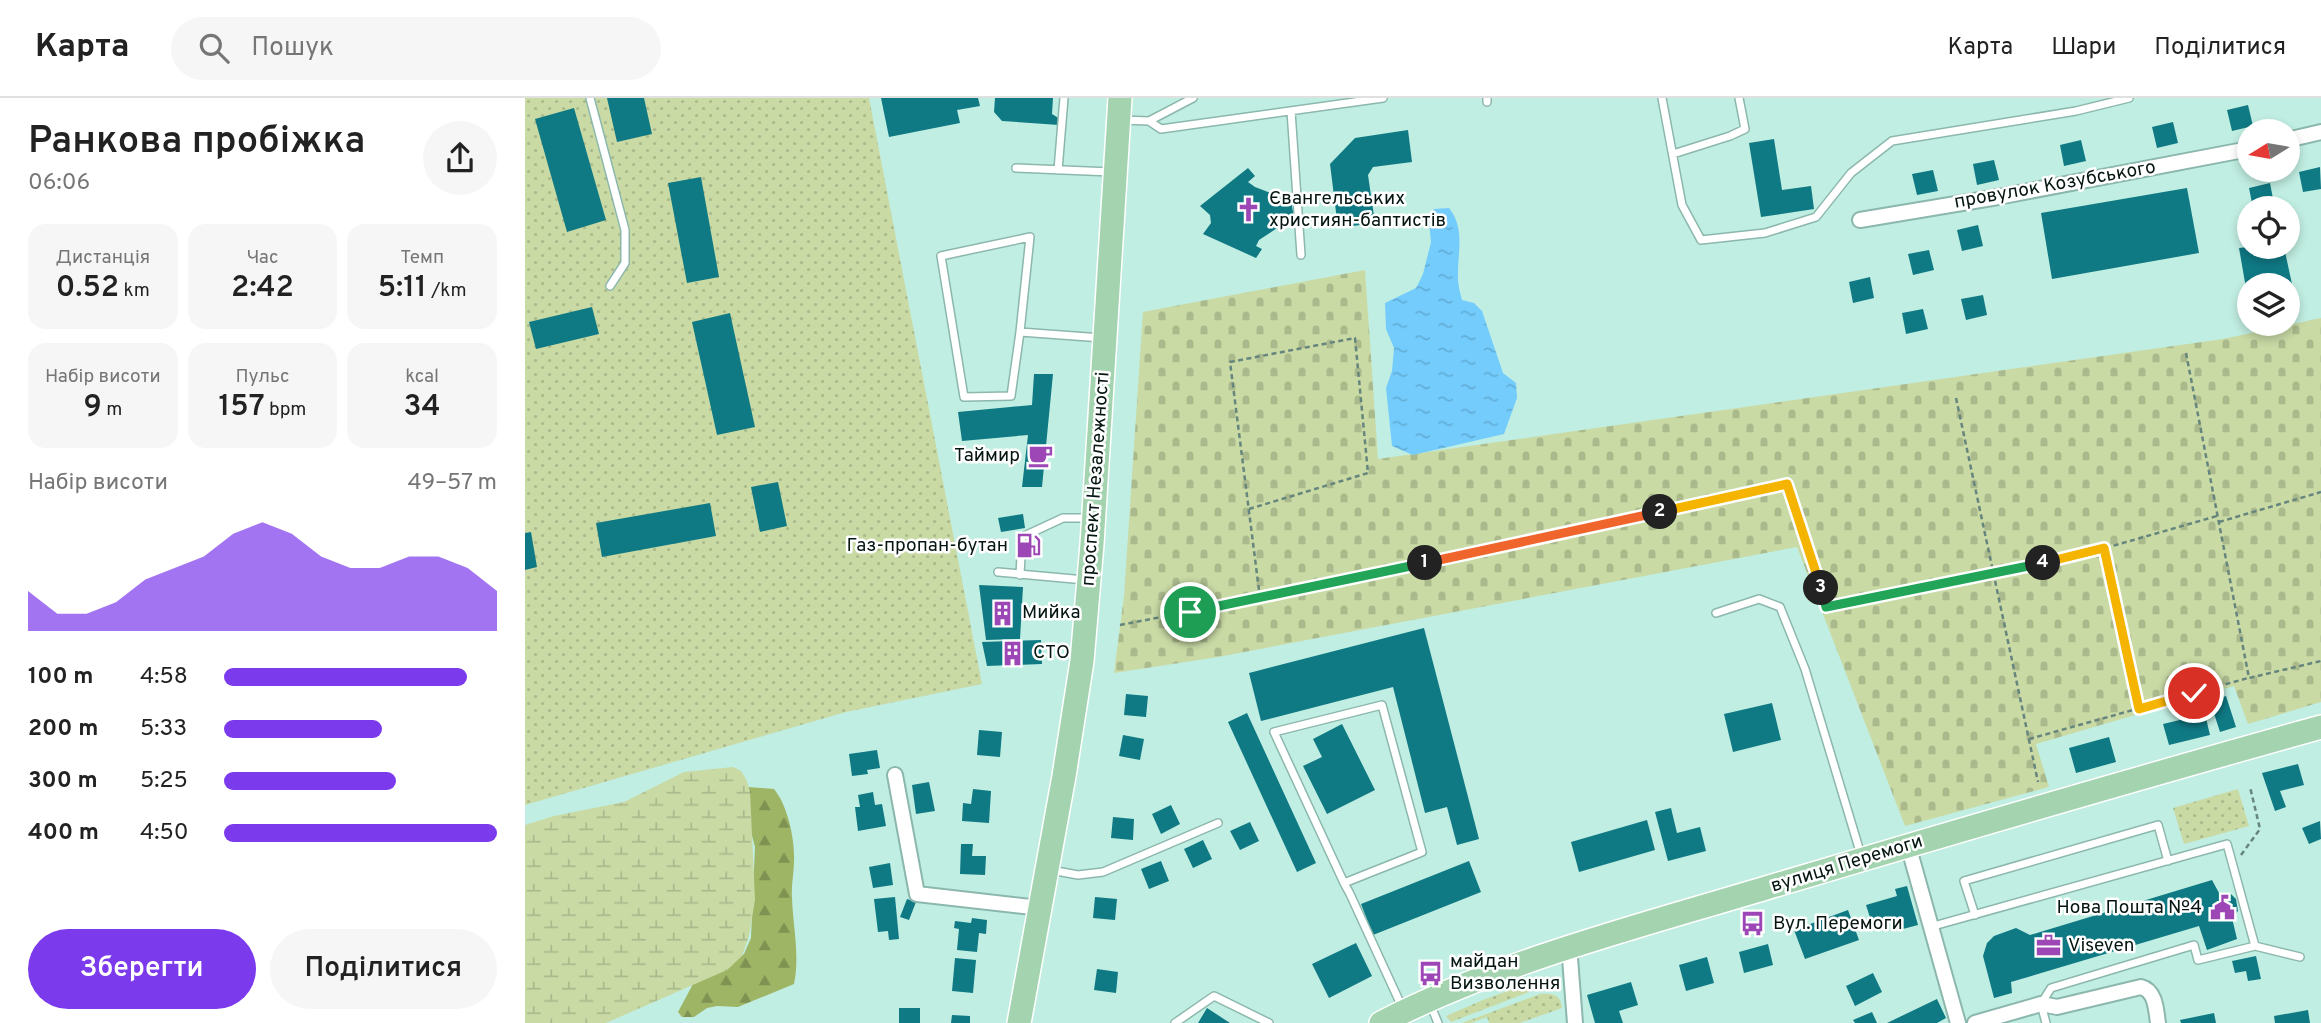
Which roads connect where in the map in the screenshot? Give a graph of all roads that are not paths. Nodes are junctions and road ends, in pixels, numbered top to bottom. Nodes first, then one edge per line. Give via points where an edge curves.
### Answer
1 (590, 98) edge
2 (1064, 98) edge
3 (1193, 98) edge
4 (1383, 98) edge
5 (1662, 98) edge
6 (1739, 98) edge
7 (2129, 98) edge
8 (1119, 109) edge
9 (1290, 111) junction
10 (1149, 121) junction
11 (2321, 132) edge
12 (2300, 137) edge
13 (2237, 151) edge
14 (1673, 154) junction
15 (1016, 168) dead end
16 (1058, 170) junction
17 (1115, 173) junction
18 (1860, 219) dead end
19 (1301, 255) dead end
20 (610, 286) dead end
21 (1020, 332) junction
22 (1105, 338) junction
23 (1094, 519) junction
24 (998, 572) dead end
25 (1020, 575) junction
26 (1089, 580) junction
27 (1716, 613) dead end
28 (2321, 727) edge
29 (2321, 737) edge
30 (895, 775) dead end
31 (1218, 823) dead end
32 (1910, 850) junction
33 (1862, 859) junction
34 (2168, 861) junction
35 (1047, 869) junction
36 (1344, 883) junction
37 (1040, 908) junction
38 (1975, 915) junction
39 (1930, 928) junction
40 (2255, 946) junction
41 (1569, 953) junction
42 (2300, 957) dead end
43 (2041, 1004) junction
44 (1405, 1017) edge
45 (1436, 1017) edge
46 (1019, 1023) edge
47 (1175, 1023) edge
48 (1269, 1023) edge
49 (1381, 1023) edge
50 (1575, 1023) edge
51 (1958, 1023) edge
52 (1975, 1023) edge
53 (2046, 1023) edge
54 (2158, 1023) edge

1 - 20 lane via 625,230 625,263
2 - 16 lane
3 - 10 lane
4 - 9 lane
5 - 14 lane
6 - 14 lane via 1745,129
7 - 14 lane via 1892,141 1851,173 1816,217 1765,233 1701,240 1682,205
8 - 10 lane
8 - 17 main road, проспект Незалежності
9 - 10 lane via 1161,129
9 - 19 lane
11 - 12 street
13 - 18 street, провулок Козубського
15 - 16 lane
16 - 17 lane
17 - 22 main road, проспект Незалежності
21 - 21 lane via 1030,237 941,256 964,397 1011,396
21 - 22 lane
22 - 23 main road, проспект Незалежності
23 - 25 lane via 1063,518 1022,537
23 - 26 main road, проспект Незалежності
24 - 25 lane
25 - 26 lane
26 - 35 main road, проспект Незалежності via 1082,661
27 - 33 lane via 1759,599 1780,607 1805,669
28 - 32 main road, вулиця Перемоги
29 - 32 main road, вулиця Перемоги
30 - 37 street via 917,894
31 - 35 lane via 1103,872 1078,875
32 - 33 main road, вулиця Перемоги
32 - 39 street
32 - 41 main road, вулиця Перемоги
33 - 41 main road, вулиця Перемоги
34 - 38 lane
34 - 38 lane via 2158,825 1964,881
34 - 40 lane via 2227,844
35 - 37 main road, проспект Незалежності
36 - 36 lane via 1274,732 1382,705 1423,852
36 - 44 lane
37 - 46 main road, проспект Незалежності
38 - 39 lane
39 - 51 street
40 - 42 lane
40 - 43 lane via 2198,960 2194,945 2051,988
41 - 44 main road, вулиця Перемоги via 1438,996
41 - 45 main road, вулиця Перемоги
41 - 50 street
43 - 52 street
43 - 53 lane
43 - 54 street via 2057,1007 2141,987 2151,993
44 - 45 main road, вулиця Перемоги
44 - 49 main road, вулиця Перемоги
47 - 48 lane via 1214,996

